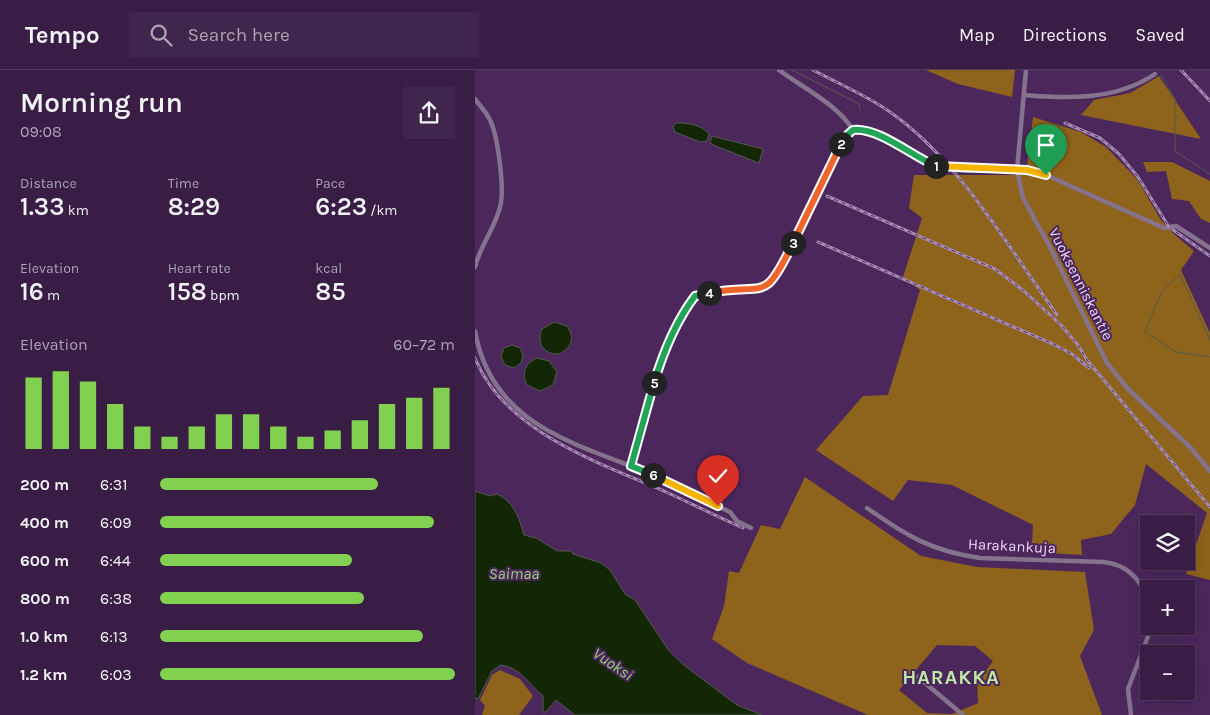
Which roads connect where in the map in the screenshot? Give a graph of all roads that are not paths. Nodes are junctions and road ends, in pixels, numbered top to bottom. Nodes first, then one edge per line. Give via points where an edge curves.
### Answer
1 (779, 70) edge
2 (1026, 70) edge
3 (1155, 74) dead end
4 (1024, 95) junction
5 (475, 98) edge
6 (853, 130) junction
7 (1017, 170) junction
8 (1210, 248) edge
9 (475, 267) edge
10 (475, 331) edge
11 (631, 466) junction
12 (1210, 471) edge
13 (867, 508) dead end
14 (751, 528) dead end
15 (1140, 584) edge
16 (1149, 635) edge
17 (918, 677) dead end
18 (963, 715) edge
19 (1131, 715) edge

1 - 6 street via 809,90
2 - 4 street, Vuoksenniskantie
3 - 4 street via 1137,86 1112,94
4 - 7 street, Vuoksenniskantie
5 - 9 street via 494,129 502,188 501,207 481,246
6 - 7 street via 867,131 940,167
6 - 11 street via 838,150 775,278 757,290 695,296 685,309 655,380
7 - 8 street via 1053,178 1164,228 1176,226
7 - 12 street, Vuoksenniskantie via 1023,198 1107,362 1128,389 1190,447
10 - 11 street via 486,370 499,391 515,407 538,425 581,447
11 - 14 street via 730,512 737,521
13 - 15 street, Harakankuja via 917,541 961,555 1103,562 1120,565
16 - 19 street via 1128,689
17 - 18 street

